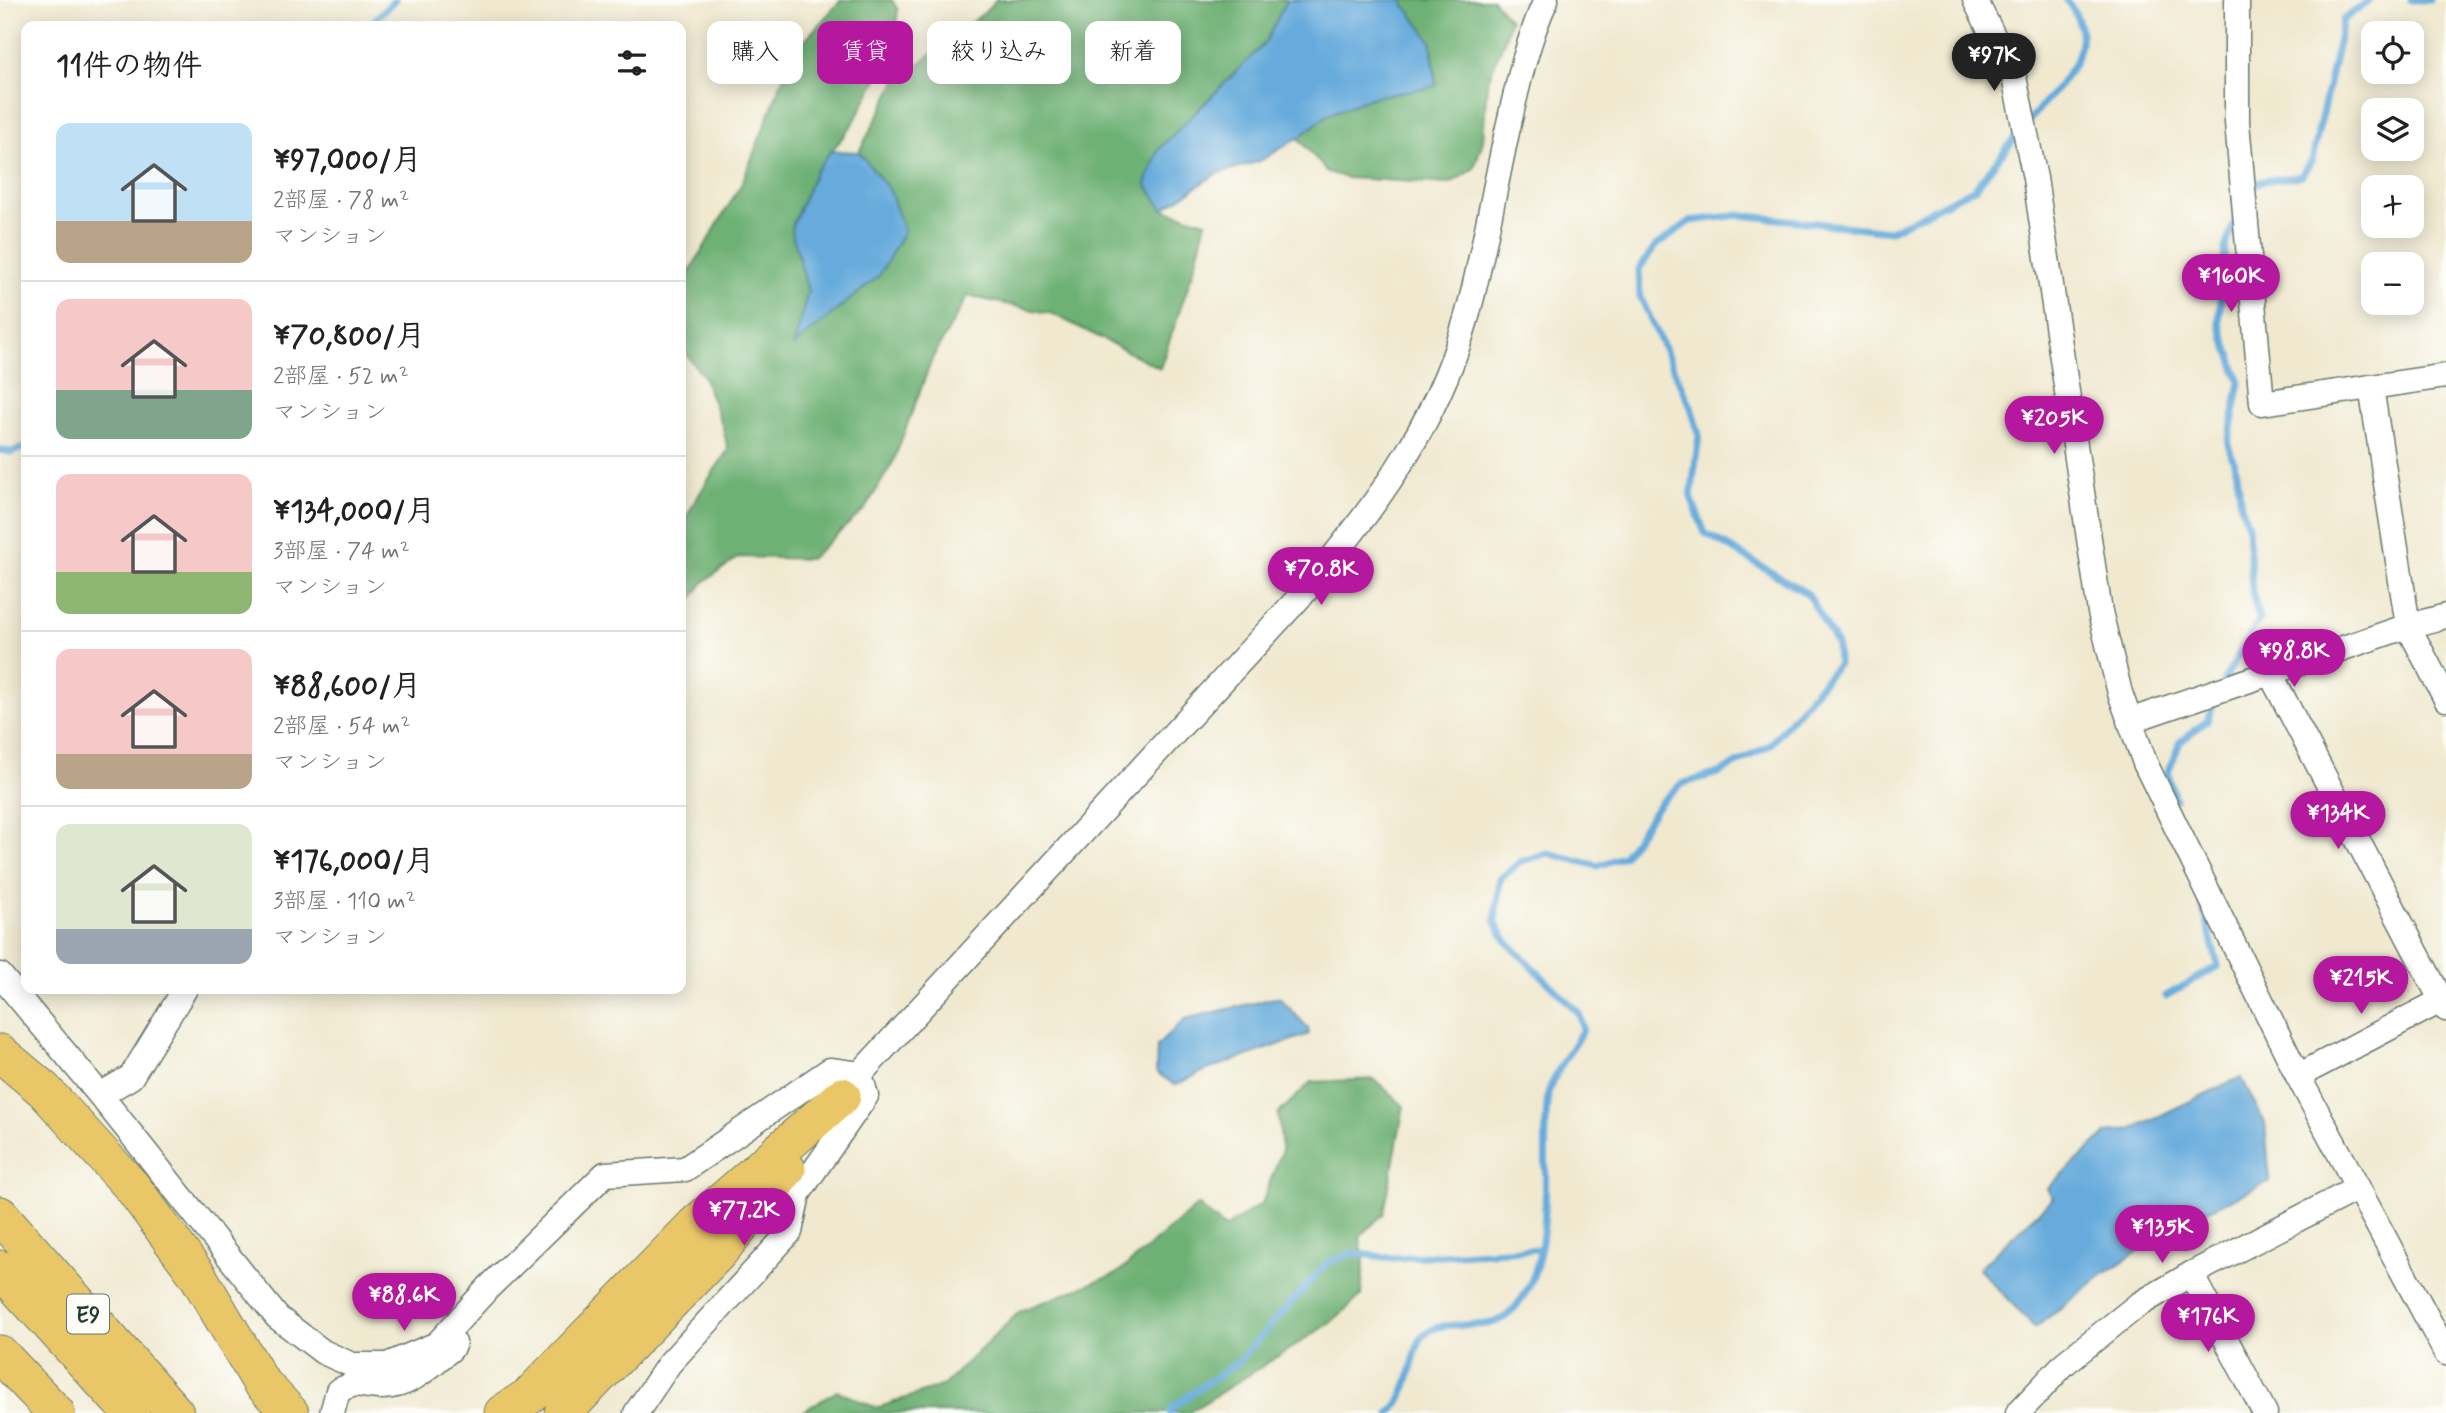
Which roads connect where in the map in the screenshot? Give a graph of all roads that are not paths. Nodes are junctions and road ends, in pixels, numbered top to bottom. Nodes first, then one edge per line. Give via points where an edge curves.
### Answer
1 (1546, 0) edge
2 (1975, 0) edge
3 (2236, 0) edge
4 (2446, 376) edge
5 (2371, 387) junction
6 (2446, 616) edge
7 (2408, 626) junction
8 (2270, 673) junction
9 (2446, 699) edge
10 (2129, 720) junction
11 (0, 975) edge
12 (182, 994) edge
13 (2444, 1002) edge
14 (0, 1053) edge
15 (2298, 1076) junction
16 (851, 1085) junction
17 (100, 1095) junction
18 (2358, 1188) junction
19 (0, 1215) edge
20 (0, 1269) edge
21 (2192, 1274) junction
22 (470, 1308) junction
23 (2446, 1353) edge
24 (0, 1354) edge
25 (516, 1407) edge
26 (56, 1413) edge
27 (131, 1413) edge
28 (175, 1413) edge
29 (290, 1413) edge
30 (332, 1413) edge
31 (563, 1413) edge
32 (636, 1413) edge
33 (2018, 1413) edge
34 (2265, 1413) edge

1 - 16 street via 1517,88 1472,299 1441,391 1412,449 1354,533 1307,589
2 - 10 street via 2014,77 2035,178 2100,612
3 - 5 street via 2237,122 2262,403
4 - 5 street
5 - 7 street
6 - 7 street
7 - 8 street
7 - 9 street
8 - 10 street
8 - 13 street
10 - 15 street via 2145,763
11 - 17 street
12 - 17 street via 131,1077
13 - 15 street
14 - 29 highway via 44,1090 133,1188 198,1276 260,1381
15 - 18 street
16 - 22 street via 830,1070 685,1170 605,1174
16 - 25 highway via 694,1226
16 - 31 highway via 719,1252
16 - 32 street via 866,1096 798,1194 790,1232 669,1364
17 - 22 street via 277,1317 323,1352 352,1365 387,1365 437,1344
18 - 21 street
18 - 23 street
19 - 28 highway, E9
20 - 27 highway, E9
21 - 33 street via 2138,1305 2065,1363
21 - 34 street
22 - 30 street via 451,1349 411,1381 382,1388 354,1383 338,1391
24 - 26 highway

